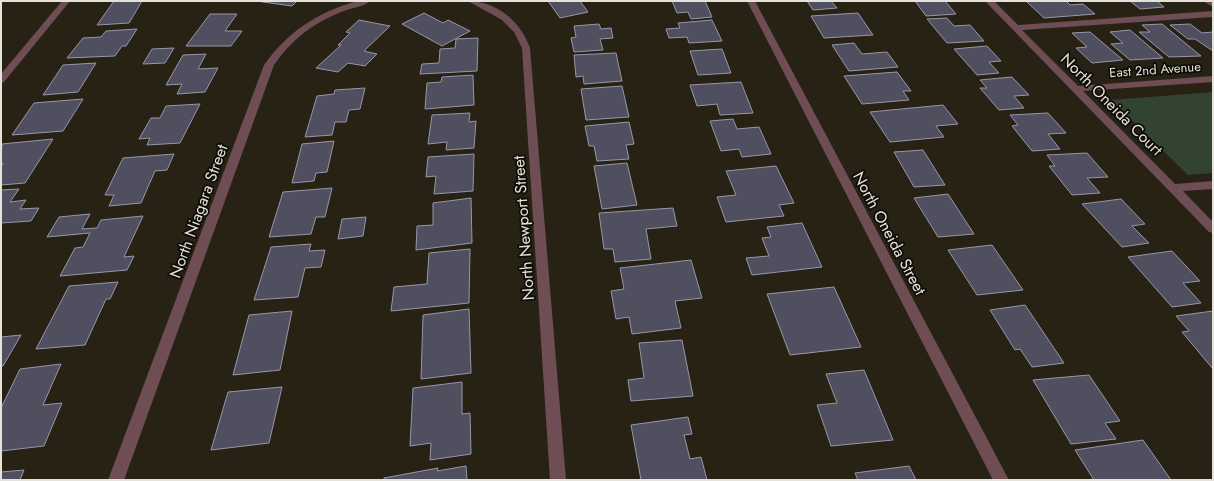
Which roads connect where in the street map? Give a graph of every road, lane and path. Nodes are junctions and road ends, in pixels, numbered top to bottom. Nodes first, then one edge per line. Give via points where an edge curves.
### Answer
1 (66, 1) edge
2 (366, 1) edge
3 (472, 1) edge
4 (751, 1) edge
5 (989, 1) edge
6 (1207, 1) edge
7 (1213, 5) edge
8 (1213, 14) edge
9 (1015, 28) junction
10 (1213, 79) edge
11 (1, 80) edge
12 (1075, 89) junction
13 (1213, 185) edge
14 (1173, 188) junction
15 (1213, 229) edge
16 (116, 480) edge
17 (558, 480) edge
18 (1001, 480) edge

1 - 11 street
2 - 16 street, North Niagara Street via 340,9 310,24 286,43 269,65
3 - 17 street, North Newport Street via 497,12 516,27 526,48
4 - 18 street, North Oneida Street
5 - 9 street, North Oneida Court
6 - 7 street
8 - 9 street
9 - 12 street, North Oneida Court
10 - 12 street, East 2nd Avenue
12 - 14 street, North Oneida Court
13 - 14 street
14 - 15 street, North Oneida Court

